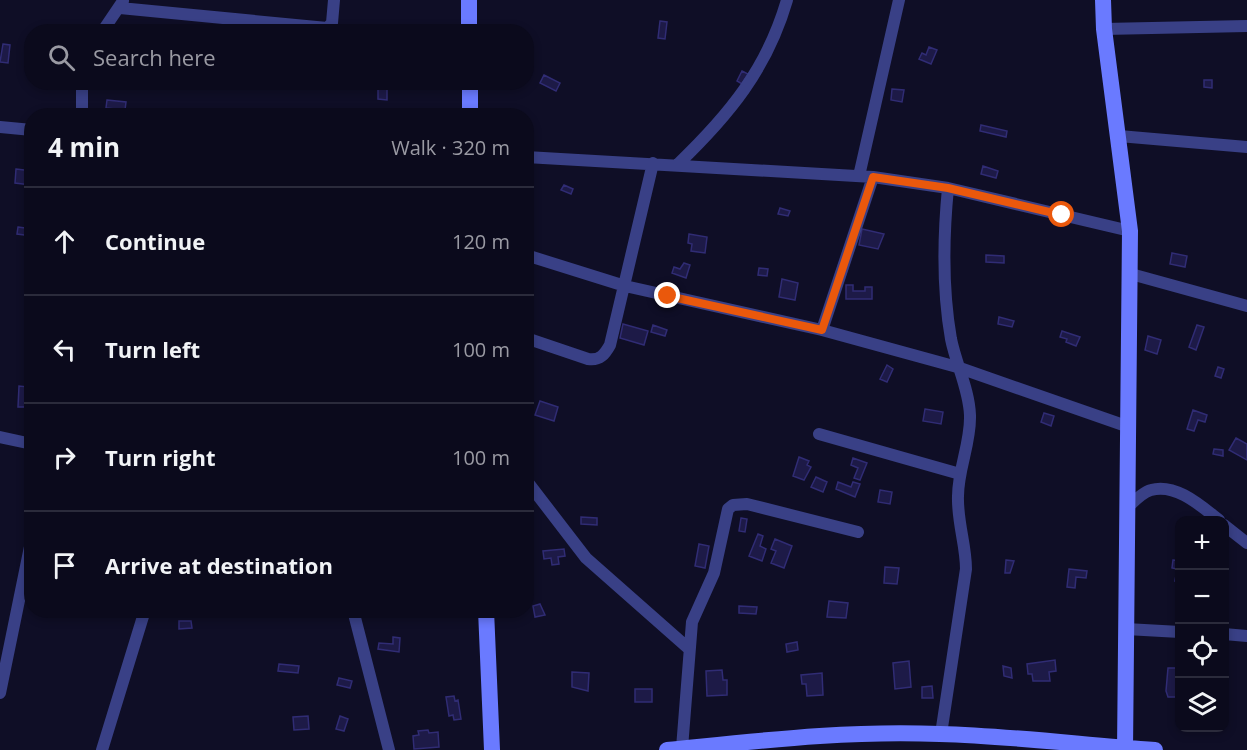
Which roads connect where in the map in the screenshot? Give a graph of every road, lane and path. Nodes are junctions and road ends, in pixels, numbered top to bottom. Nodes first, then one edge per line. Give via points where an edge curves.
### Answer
1 (334, 0) edge
2 (462, 0) edge
3 (469, 0) edge
4 (787, 0) edge
5 (899, 0) edge
6 (1103, 0) edge
7 (122, 4) edge
8 (108, 24) edge
9 (293, 24) edge
10 (331, 24) edge
11 (469, 24) edge
12 (1247, 26) edge
13 (1104, 29) junction
14 (82, 90) edge
15 (470, 90) edge
16 (82, 108) edge
17 (470, 108) edge
18 (0, 128) edge
19 (24, 130) edge
20 (1119, 136) junction
21 (1247, 147) edge
22 (534, 157) edge
23 (653, 163) junction
24 (678, 164) junction
25 (859, 176) junction
26 (873, 177) junction
27 (948, 188) junction
28 (1130, 231) junction
29 (534, 258) edge
30 (1131, 274) junction
31 (624, 286) junction
32 (1247, 306) edge
33 (822, 330) junction
34 (534, 341) edge
35 (957, 367) junction
36 (1129, 427) junction
37 (819, 434) dead end
38 (0, 436) edge
39 (24, 442) edge
40 (960, 474) junction
41 (534, 490) edge
42 (1128, 507) junction
43 (1214, 516) edge
44 (1229, 529) edge
45 (858, 532) dead end
46 (1247, 543) edge
47 (24, 576) edge
48 (143, 618) edge
49 (355, 618) edge
50 (486, 618) edge
51 (1126, 629) junction
52 (1175, 632) edge
53 (1229, 634) edge
54 (1247, 636) edge
55 (688, 648) junction
56 (0, 693) edge
57 (941, 734) junction
58 (1005, 744) edge
59 (685, 749) edge
60 (1125, 749) edge
61 (102, 750) edge
62 (389, 750) edge
63 (492, 750) edge
64 (1155, 750) edge

1 - 10 street
2 - 3 street
3 - 11 street
4 - 24 street via 778,30 754,76 720,125
5 - 25 street
6 - 13 street
7 - 8 street
7 - 9 street
12 - 13 street
13 - 20 street
14 - 16 street
15 - 17 street
18 - 19 street
20 - 21 street
20 - 28 street
22 - 23 street
23 - 24 street
23 - 31 street
24 - 25 street
25 - 26 street
26 - 27 street
26 - 33 street
27 - 28 street
27 - 35 street via 942,243 945,301
28 - 30 street
29 - 31 street
30 - 32 street
30 - 36 street
31 - 33 street
31 - 34 street via 610,345 602,356 593,360 575,357
33 - 35 street
35 - 36 street
35 - 40 street via 970,413
36 - 42 street
37 - 40 street
38 - 39 street
40 - 57 street via 957,498 966,569
41 - 55 street via 586,558
42 - 43 street via 1149,490 1162,489 1192,500
42 - 51 street
44 - 46 street
45 - 55 street via 747,504 733,505 724,517 714,573 692,622
47 - 56 street
48 - 61 street
49 - 62 street
50 - 63 street
51 - 52 street
51 - 60 street
53 - 54 street
55 - 59 street
57 - 58 street
57 - 59 street via 830,735
58 - 60 street
60 - 64 street

